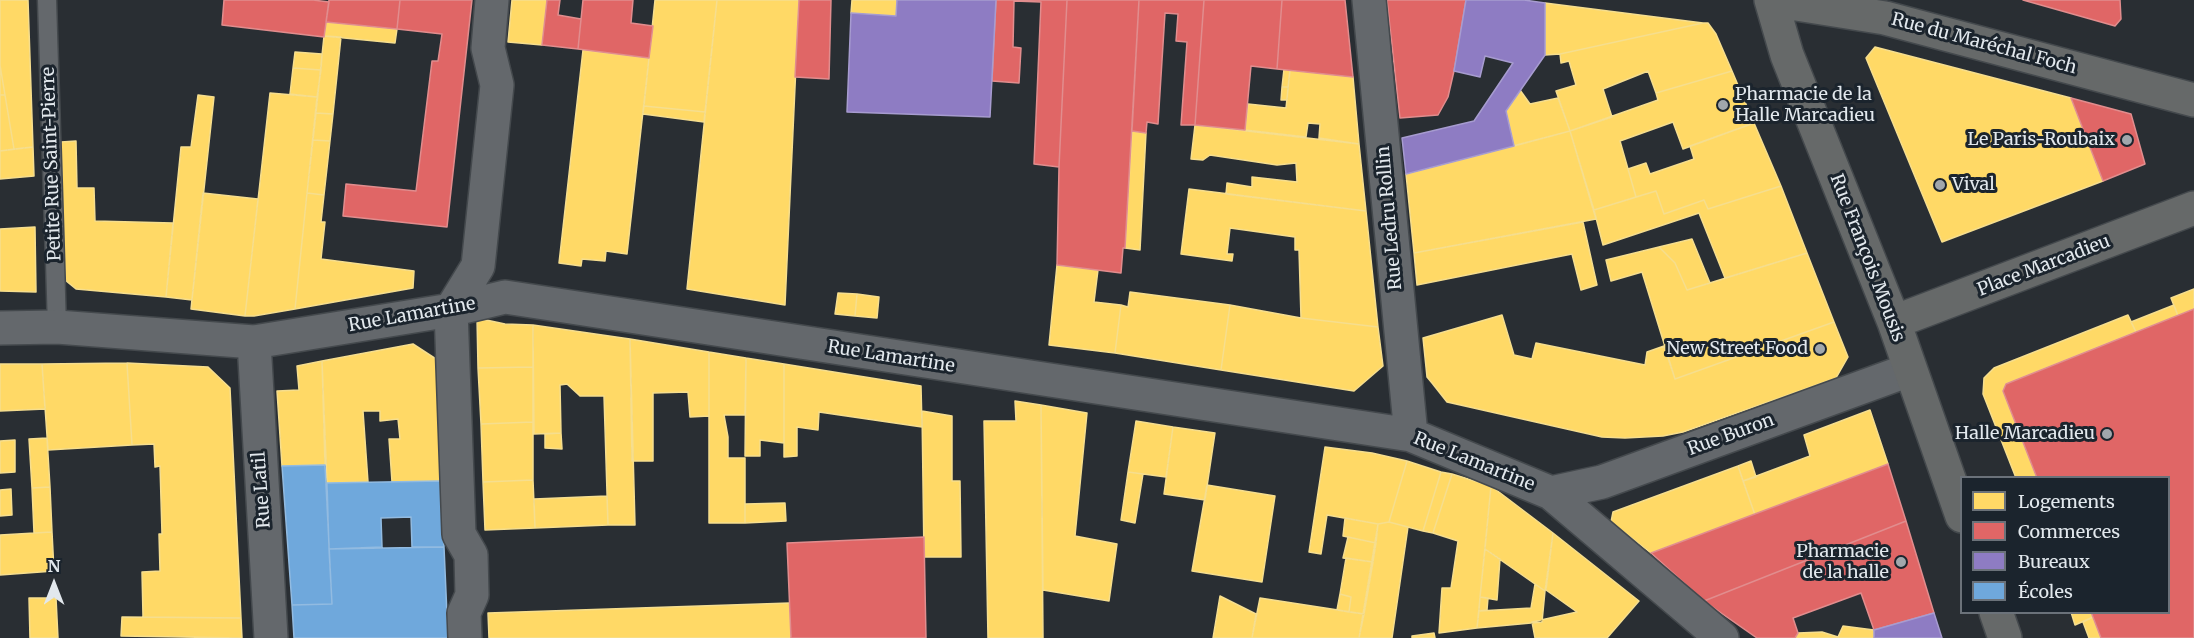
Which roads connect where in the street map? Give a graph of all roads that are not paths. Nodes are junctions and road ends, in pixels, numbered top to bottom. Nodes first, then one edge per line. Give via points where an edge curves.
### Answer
1 (47, 0) edge
2 (492, 0) edge
3 (1369, 0) edge
4 (1771, 0) edge
5 (2194, 100) edge
6 (2194, 208) edge
7 (451, 310) junction
8 (1894, 322) junction
9 (57, 327) junction
10 (0, 328) edge
11 (254, 342) junction
12 (1909, 369) junction
13 (1411, 435) junction
14 (1551, 493) junction
15 (1960, 510) edge
16 (1997, 614) edge
17 (271, 638) edge
18 (465, 638) edge
19 (1722, 638) edge
20 (2005, 638) edge

1 - 9 lane, Petite Rue Saint-Pierre
2 - 7 street via 488,48 497,85 478,266
3 - 13 street, Rue Ledru Rollin
4 - 5 street, Rue du Maréchal Foch via 1885,18
4 - 8 street, Rue François Mousis via 1787,55
6 - 8 street, Place Marcadieu
7 - 11 street, Rue Lamartine
7 - 13 street, Rue Lamartine via 505,297
7 - 18 street via 459,534 471,555 472,596 464,613
8 - 12 street, Rue François Mousis
9 - 10 street, Rue Lamartine
9 - 11 street, Rue Lamartine
11 - 17 street, Rue Latil
12 - 14 street, Rue Buron via 1602,482
12 - 15 street, Rue François Mousis
13 - 14 street, Rue Lamartine
14 - 19 street, Rue Lamartine
16 - 20 street

